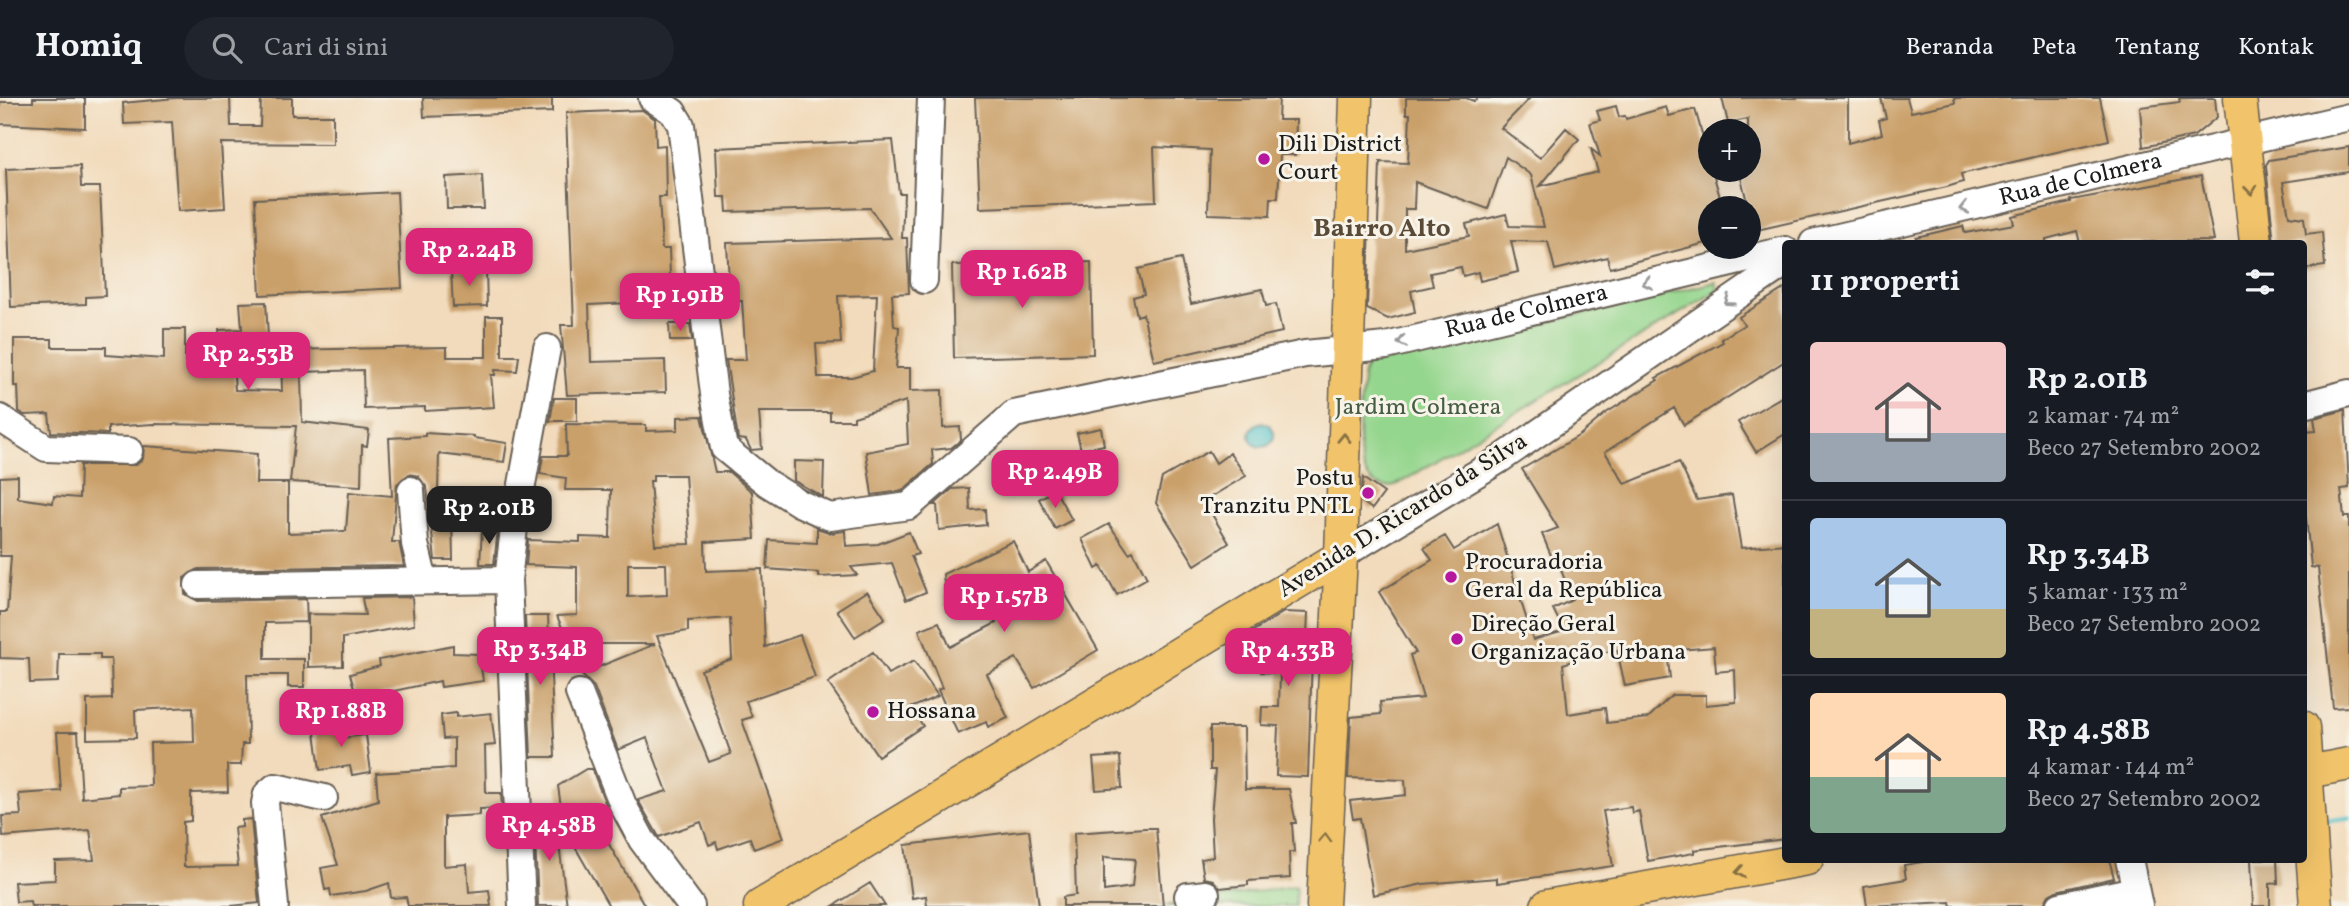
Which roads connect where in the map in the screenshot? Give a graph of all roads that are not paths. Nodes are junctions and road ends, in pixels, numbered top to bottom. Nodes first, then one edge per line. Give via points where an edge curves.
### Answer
1 (652, 98) edge
2 (932, 98) edge
3 (1356, 98) edge
4 (2240, 98) edge
5 (2349, 117) edge
6 (2245, 141) junction
7 (1826, 240) edge
8 (2256, 240) edge
9 (1782, 251) edge
10 (1782, 265) edge
11 (924, 280) dead end
12 (547, 348) dead end
13 (1346, 351) junction
14 (2349, 393) edge
15 (2307, 404) edge
16 (0, 418) edge
17 (129, 450) dead end
18 (411, 490) dead end
19 (1341, 556) junction
20 (508, 580) junction
21 (424, 581) junction
22 (198, 585) dead end
23 (579, 693) dead end
24 (2349, 764) edge
25 (2307, 771) edge
26 (324, 799) dead end
27 (2307, 809) edge
28 (1785, 863) edge
29 (2130, 863) edge
30 (2137, 898) edge
31 (275, 906) edge
32 (522, 906) edge
33 (691, 906) edge
34 (760, 906) edge
35 (1322, 906) edge
36 (1547, 906) edge
37 (2060, 906) edge
38 (2316, 906) edge

1 - 13 street, Rua de Colmera via 673,112 681,125 724,448 767,483 830,517 909,506 1014,414 1293,356
2 - 11 street
3 - 13 main road
4 - 6 main road
5 - 6 street, Rua de Colmera
6 -> 7 street, Rua de Colmera
6 -> 8 main road
9 -> 13 street, Rua de Colmera via 1386,346
10 -> 19 street, Avenida D. Ricardo da Silva via 1499,460
12 - 20 street
19 -> 13 main road
14 - 15 street
16 - 17 street via 46,448
18 - 21 street via 415,544
19 - 34 main road, Avenida D. Ricardo da Silva
35 -> 19 main road
20 - 21 street
20 - 32 street
21 - 22 street
23 - 33 street via 623,805 642,840
24 - 25 main road
26 - 31 street via 288,788 275,787 267,793
27 - 38 main road
28 -> 36 main road
29 - 30 street
30 - 37 street

